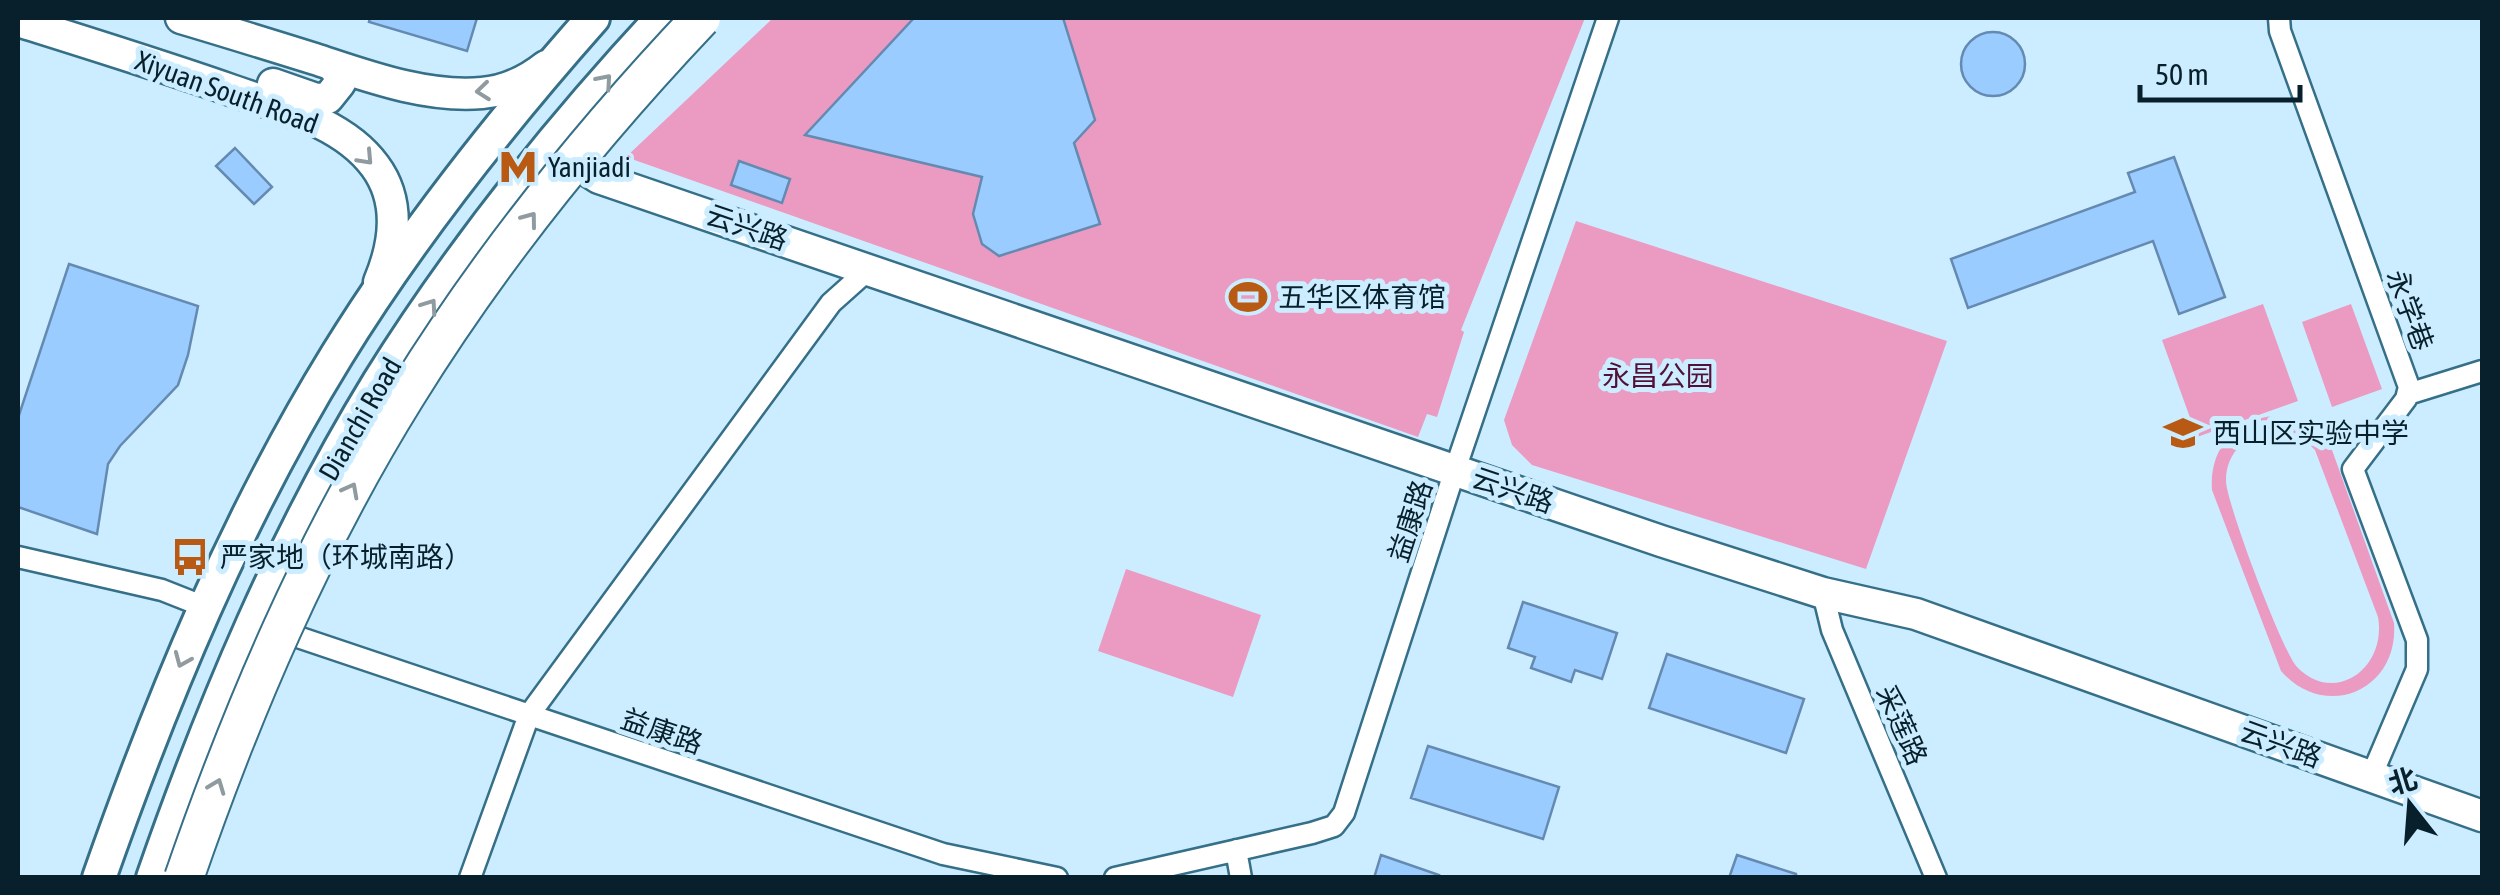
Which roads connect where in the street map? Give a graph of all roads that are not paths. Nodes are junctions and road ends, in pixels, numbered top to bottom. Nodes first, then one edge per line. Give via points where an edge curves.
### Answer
1 (180, 18) edge
2 (593, 18) edge
3 (662, 18) edge
4 (701, 18) edge
5 (1608, 18) edge
6 (2279, 18) edge
7 (18, 22) edge
8 (567, 48) junction
9 (332, 64) junction
10 (176, 71) junction
11 (550, 147) junction
12 (869, 269) junction
13 (355, 326) junction
14 (2482, 372) edge
15 (2408, 394) junction
16 (1455, 470) junction
17 (18, 556) edge
18 (1823, 593) junction
19 (205, 607) junction
20 (254, 622) junction
21 (529, 715) junction
22 (2371, 776) junction
23 (122, 814) junction
24 (2482, 816) edge
25 (1236, 850) junction
26 (89, 878) edge
27 (99, 878) edge
28 (155, 878) edge
29 (184, 878) edge
30 (470, 878) edge
31 (1057, 878) edge
32 (1115, 878) edge
33 (1241, 878) edge
34 (1936, 878) edge

1 - 9 street, Xiyuan South Road
2 - 8 main road, Dianchi Road
11 -> 3 main road, Dianchi Road
29 -> 4 highway, bridge via 289,614 404,397 536,210
5 - 16 street, 益康路
6 - 15 street, 永学巷
7 - 10 street, Xiyuan South Road
8 -> 9 street, Xiyuan South Road via 521,82 483,93 419,88
8 - 13 main road, Dianchi Road via 473,162
9 - 10 street via 340,82 322,99 241,74
10 -> 13 street, Xiyuan South Road via 316,122 377,168 390,194 392,240
11 - 12 street, 云兴路 via 600,178
20 -> 11 main road, Dianchi Road via 380,382
12 - 16 street, 云兴路
12 - 21 street via 832,303
13 - 19 main road, Dianchi Road via 279,456
14 - 15 street
15 - 22 street, 永学巷 via 2353,469 2417,640 2416,669
16 - 18 street, 云兴路
16 - 25 street, 益康路 via 1344,813 1334,826 1312,834
17 - 19 street via 162,590
18 - 22 street, 云兴路 via 1916,614
18 - 34 street, 采莲路 via 1844,661
19 -> 23 main road, Dianchi Road
20 - 21 street, 益康路
20 - 28 main road, Dianchi Road
21 - 30 street
21 - 31 street, 益康路 via 943,854
22 - 24 street, 云兴路
23 - 26 main road
23 - 27 main road, Dianchi Road
25 - 32 street, 益康路
25 - 33 street

